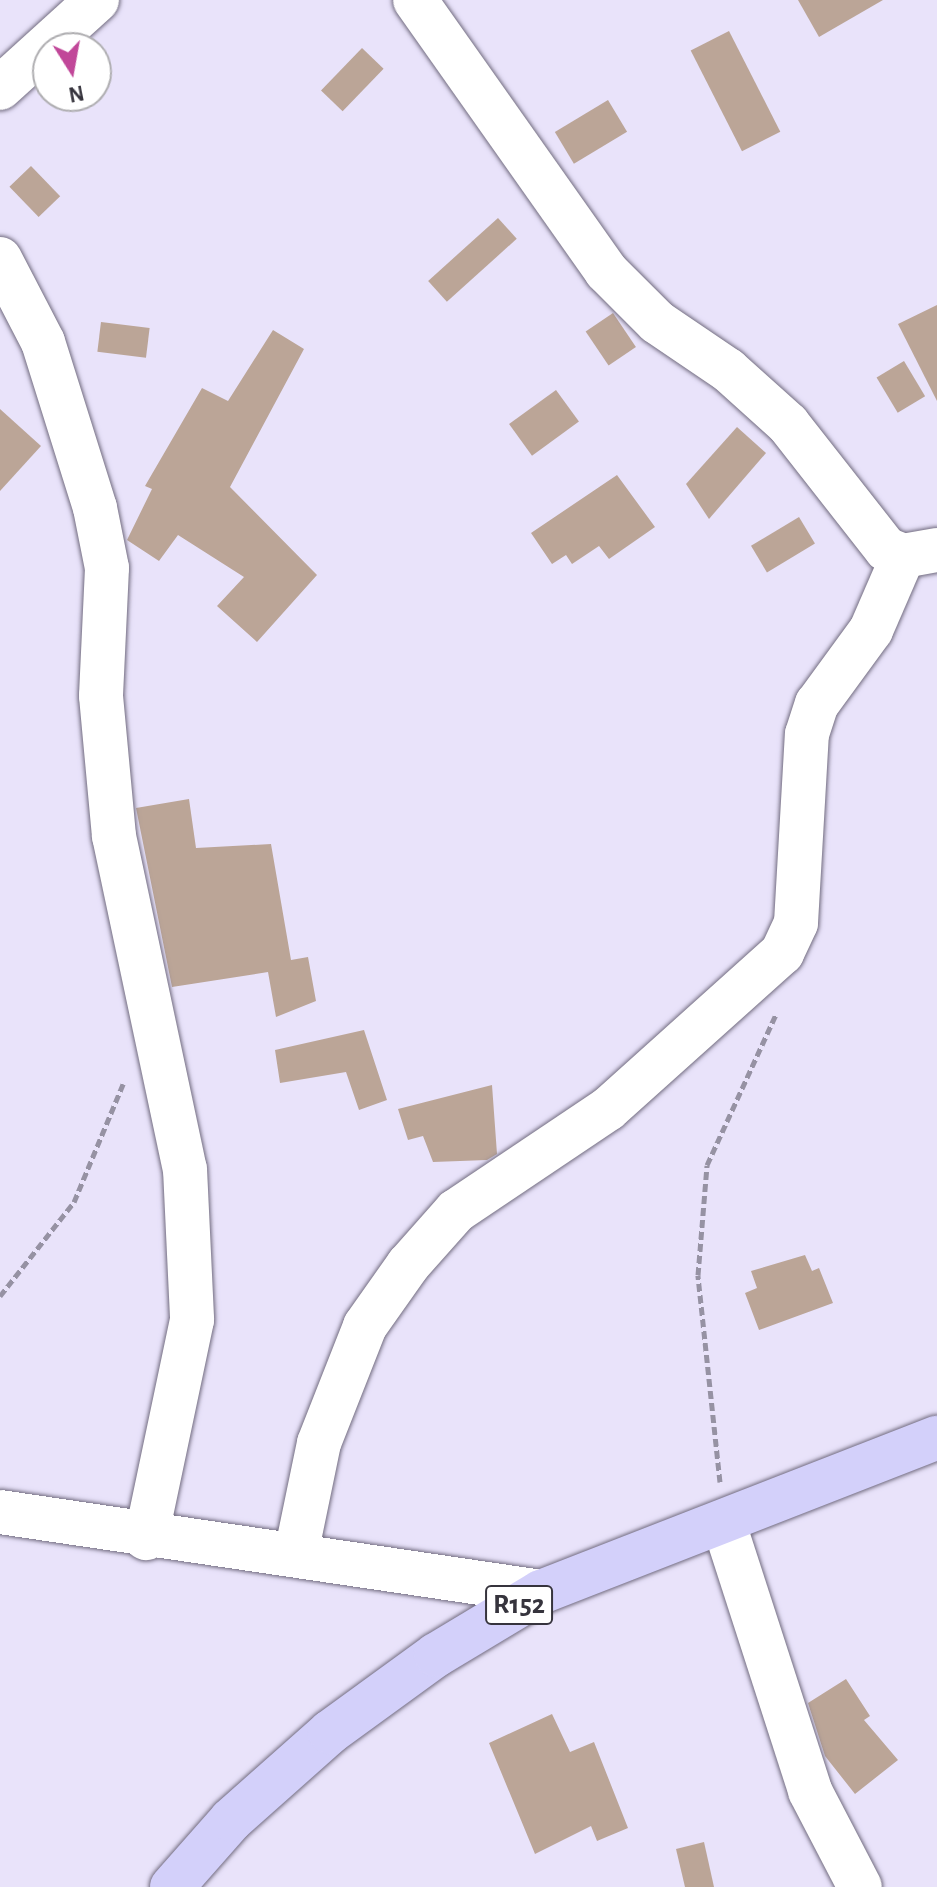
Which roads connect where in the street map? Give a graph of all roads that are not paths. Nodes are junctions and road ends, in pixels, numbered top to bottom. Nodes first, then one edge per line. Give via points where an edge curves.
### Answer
1 (97, 0) edge
2 (415, 0) edge
3 (0, 88) edge
4 (0, 259) edge
5 (920, 553) edge
6 (937, 1438) edge
7 (0, 1512) edge
8 (724, 1524) junction
9 (146, 1538) junction
10 (296, 1554) junction
11 (541, 1592) junction
12 (172, 1887) edge
13 (860, 1887) edge

1 - 3 street
2 - 5 street via 606,271 657,322 728,370 788,424 874,536
4 - 9 street via 57,379 98,523 109,607 103,747 151,1021 176,1105 193,1246 184,1374
5 - 10 street via 817,704 807,734 796,923 782,953 608,1109 456,1211 408,1265 365,1326 319,1443
6 - 8 main road, R152
7 - 9 street
8 - 11 main road, R152
8 - 13 street via 810,1791
9 - 10 street
10 - 11 street
11 - 12 main road, R152 via 330,1732 231,1820

